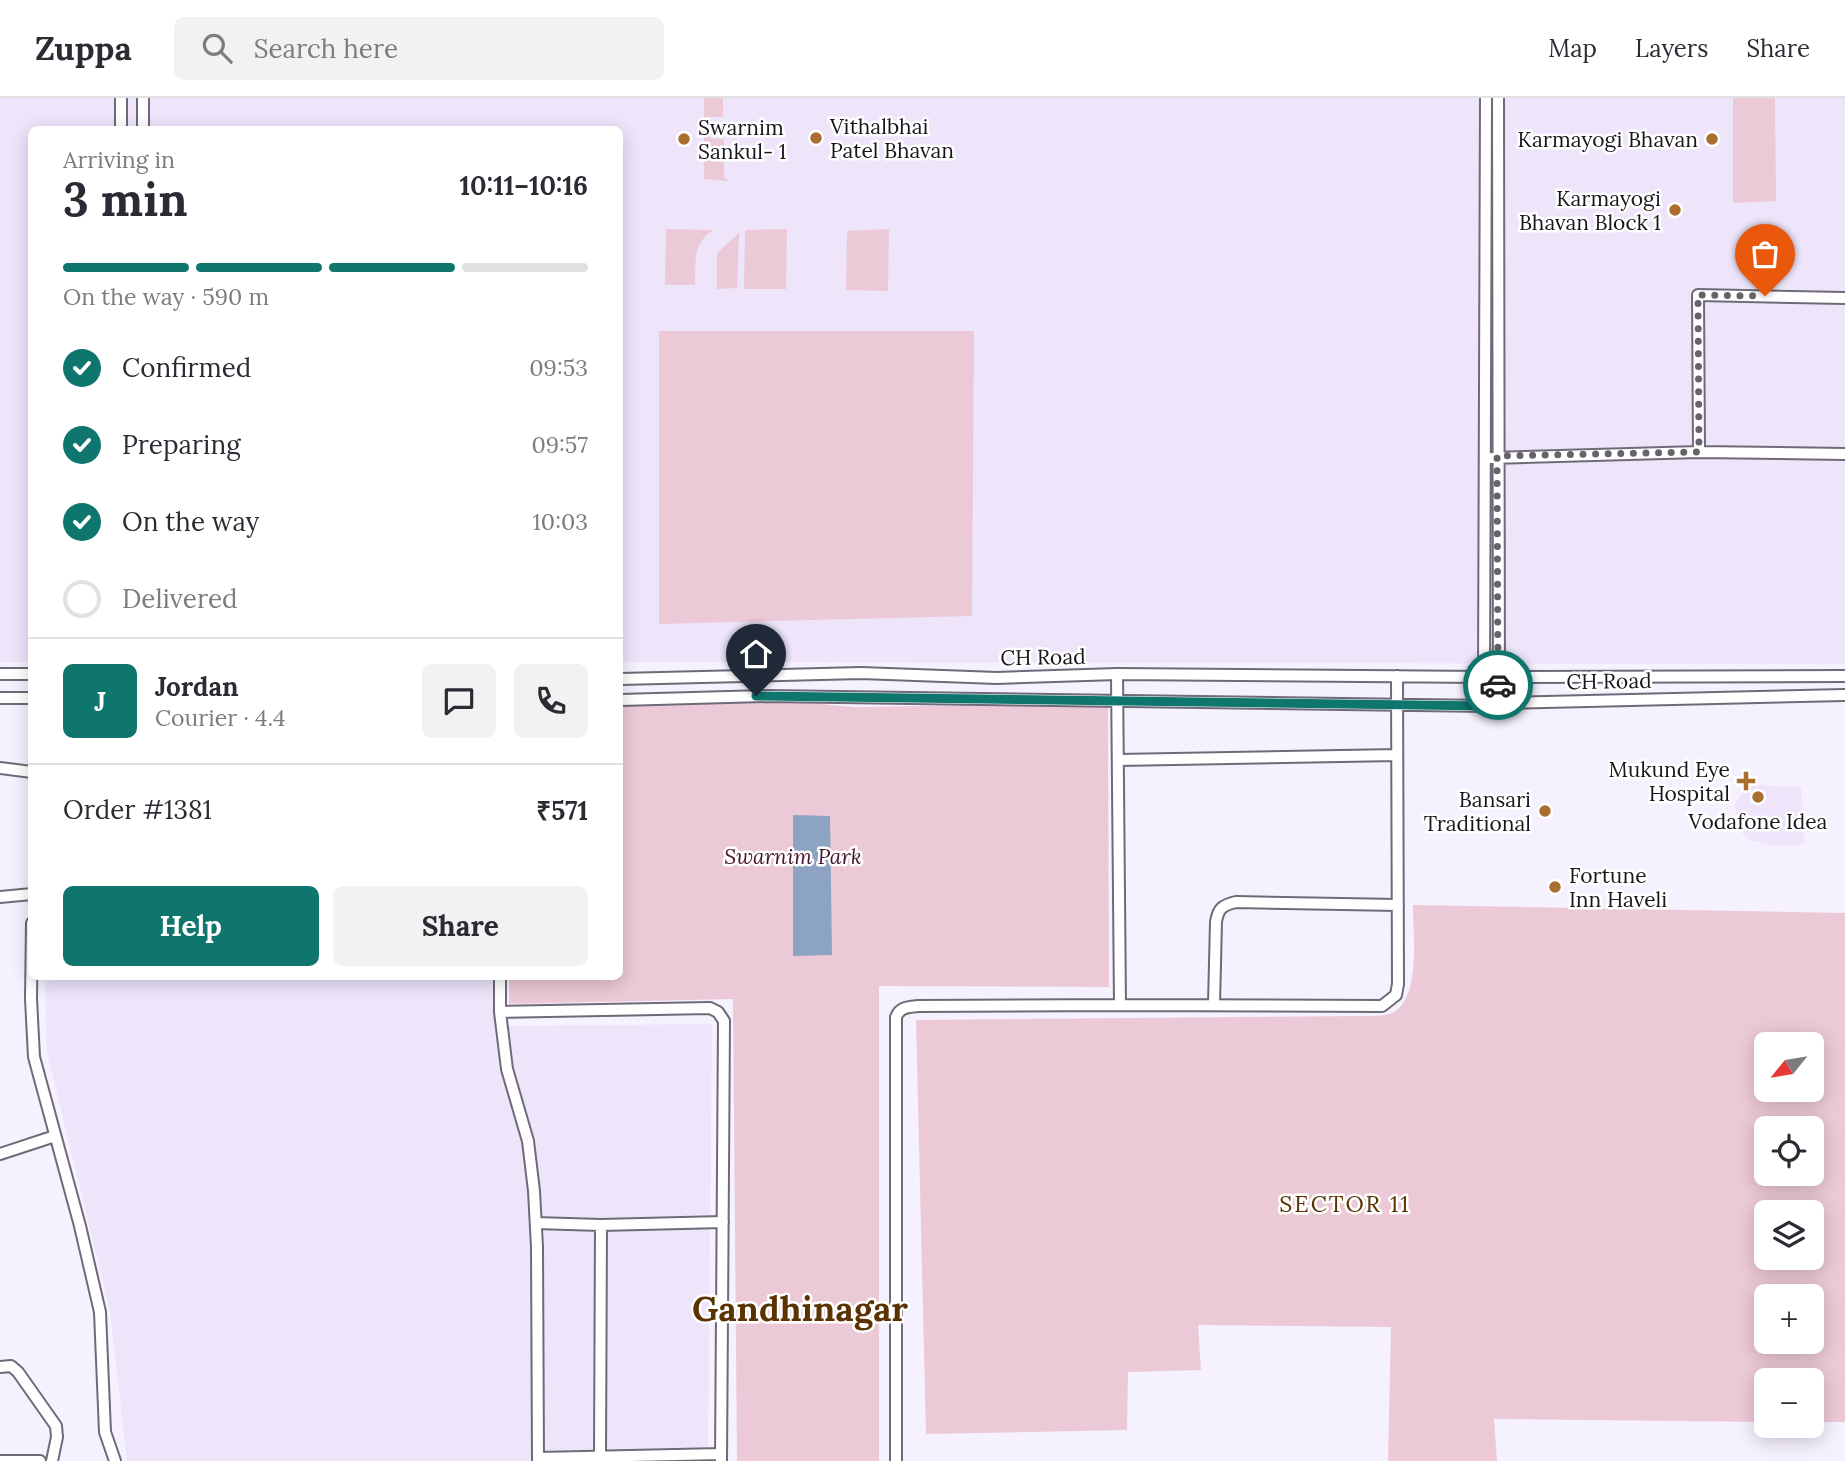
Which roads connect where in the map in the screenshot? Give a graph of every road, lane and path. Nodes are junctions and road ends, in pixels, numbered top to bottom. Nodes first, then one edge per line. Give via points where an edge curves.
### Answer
1 (121, 98) edge
2 (143, 98) edge
3 (1486, 98) edge
4 (1498, 98) edge
5 (121, 126) edge
6 (143, 126) edge
7 (1845, 298) edge
8 (1699, 452) junction
9 (1845, 454) edge
10 (1492, 457) junction
11 (0, 674) edge
12 (28, 674) edge
13 (1117, 674) junction
14 (1397, 676) junction
15 (1498, 676) junction
16 (1845, 676) edge
17 (1484, 677) junction
18 (623, 679) edge
19 (1845, 695) edge
20 (0, 698) edge
21 (28, 698) edge
22 (623, 700) edge
23 (1117, 702) junction
24 (1494, 705) junction
25 (1397, 706) junction
26 (1397, 755) junction
27 (1118, 760) junction
28 (0, 768) edge
29 (28, 772) edge
30 (28, 894) edge
31 (0, 897) edge
32 (1398, 905) junction
33 (32, 980) edge
34 (500, 980) edge
35 (1214, 1004) junction
36 (1120, 1005) junction
37 (500, 1012) junction
38 (55, 1136) junction
39 (0, 1154) edge
40 (723, 1222) junction
41 (536, 1223) junction
42 (601, 1225) junction
43 (0, 1367) edge
44 (600, 1457) junction
45 (721, 1457) edge
46 (538, 1459) edge
47 (0, 1461) edge
48 (6, 1461) edge
49 (40, 1461) edge
50 (52, 1461) edge
51 (115, 1461) edge
52 (896, 1461) edge

1 - 5 street
2 - 6 street
3 - 10 street
4 - 10 street
7 - 8 street via 1698,295
8 - 9 street
8 - 10 street
10 - 15 street
10 - 17 street
11 - 12 street
13 - 14 street, CH Road
13 - 18 street, CH Road via 997,678 861,673
13 - 23 street
14 - 17 street, CH Road
14 - 25 street
15 - 16 street, CH Road
15 - 17 street, CH Road
15 - 24 street
17 - 24 street
19 - 24 street, CH Road
20 - 21 street
22 - 23 street, CH Road via 768,696
23 - 25 street, CH Road
23 - 27 street
24 - 25 street, CH Road
25 - 26 street
26 - 27 street
26 - 32 street
27 - 36 street
28 - 29 street
30 - 31 street
32 - 35 street via 1236,902 1223,906 1216,922
32 - 35 street via 1398,984 1396,995 1382,1006
33 - 38 street via 31,1038
34 - 37 street
35 - 36 street
36 - 52 street via 918,1006 898,1012
37 - 40 street via 718,1012 724,1021
37 - 41 street via 507,1069 528,1141
38 - 39 street
38 - 51 street via 100,1312 104,1432
40 - 42 street
40 - 45 street
41 - 42 street
41 - 46 street
42 - 44 street
43 - 50 street via 11,1366 18,1372 56,1426
44 - 45 street
44 - 46 street
47 - 48 street
48 - 49 street

